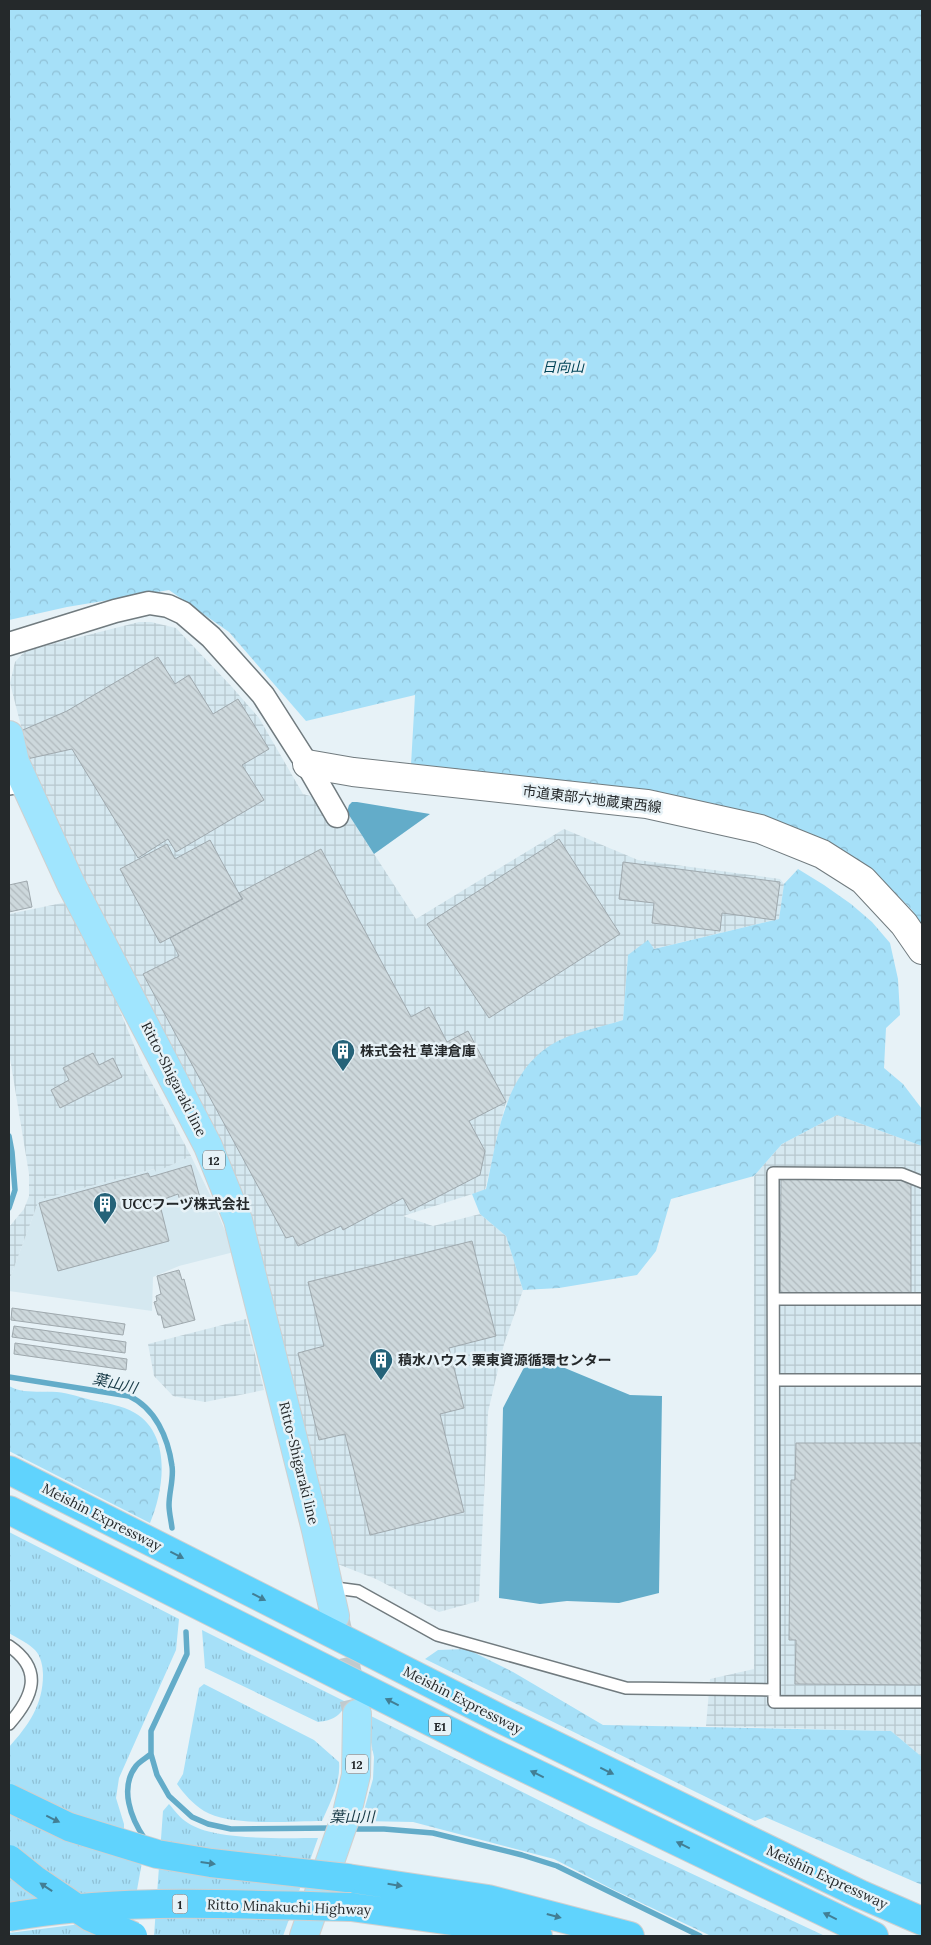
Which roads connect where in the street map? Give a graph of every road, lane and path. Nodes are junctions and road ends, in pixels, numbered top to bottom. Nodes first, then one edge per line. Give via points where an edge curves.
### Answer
1 (9, 644) edge
2 (9, 735) edge
3 (307, 764) junction
4 (18, 788) edge
5 (337, 816) dead end
6 (922, 950) edge
7 (922, 1182) edge
8 (774, 1299) junction
9 (922, 1299) edge
10 (774, 1380) junction
11 (922, 1380) edge
12 (9, 1470) edge
13 (9, 1510) edge
14 (328, 1587) junction
15 (334, 1616) tunnel mouth
16 (9, 1646) edge
17 (774, 1690) junction
18 (922, 1702) edge
19 (357, 1714) tunnel mouth
20 (9, 1724) edge
21 (9, 1798) edge
22 (9, 1858) edge
23 (9, 1917) edge
24 (922, 1921) edge
25 (133, 1936) edge
26 (304, 1936) edge
27 (538, 1936) edge
28 (630, 1936) edge
29 (874, 1936) edge

1 - 3 street via 115,611 149,603 168,606 183,613 211,637 263,695
2 - 4 main road, Ritto-Shigaraki line / 12
3 - 5 street
3 - 6 street, 市道東部六地蔵東西線 via 352,772 647,804 760,829 822,854 863,880 904,924
4 - 14 main road, Ritto-Shigaraki line / 12 via 208,1146 238,1220
7 - 8 lane via 902,1174 773,1173
8 - 9 lane
8 - 10 lane
10 - 11 lane
10 - 17 lane
12 -> 24 highway, Meishin Expressway / E1 via 503,1720
29 -> 13 highway, E1 via 485,1749
14 - 15 main road, Ritto-Shigaraki line / 12
14 - 17 lane via 358,1591 437,1635 626,1688
16 - 20 lane via 19,1653 30,1671 31,1689 23,1707
17 - 18 lane via 774,1702
19 - 26 main road, 12 via 356,1776
21 -> 28 highway, bridge via 69,1827 156,1854 488,1899
25 -> 22 highway, bridge via 90,1917
23 - 27 highway, Ritto Minakuchi Highway / 1, bridge via 50,1910 166,1903 352,1907

